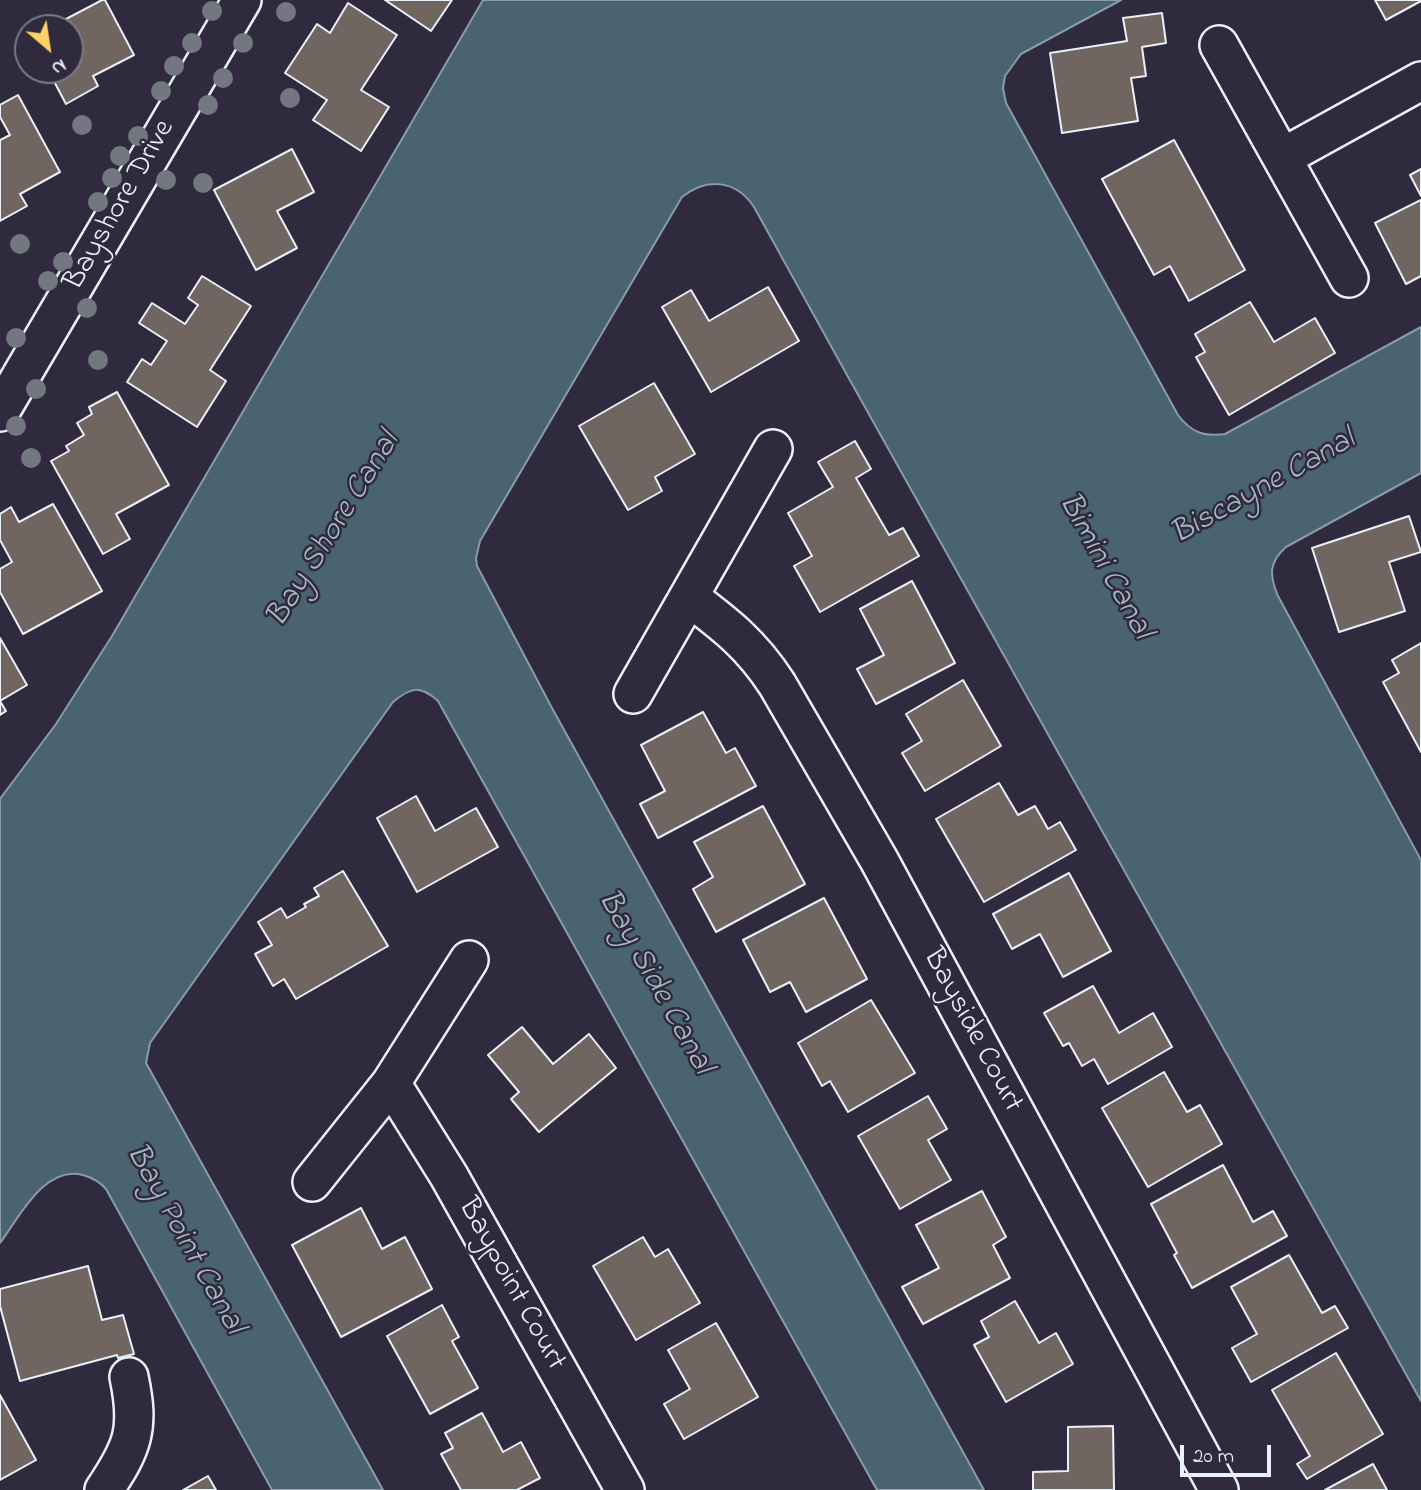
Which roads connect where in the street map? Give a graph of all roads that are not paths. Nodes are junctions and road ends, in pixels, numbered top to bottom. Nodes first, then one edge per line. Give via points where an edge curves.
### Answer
1 (242, 0) edge
2 (1219, 45) dead end
3 (1421, 81) edge
4 (1283, 158) junction
5 (1349, 278) dead end
6 (0, 412) edge
7 (773, 449) dead end
8 (689, 597) junction
9 (633, 694) dead end
10 (470, 960) dead end
11 (391, 1083) junction
12 (313, 1182) dead end
13 (129, 1377) dead end
14 (1216, 1488) edge
15 (104, 1490) edge
16 (625, 1490) edge

1 - 6 street, Bayshore Drive
2 - 4 street
3 - 4 street
4 - 5 street
7 - 8 street
8 - 9 street
8 - 14 street, Bayside Court via 740,636 777,684 879,860
10 - 11 street
11 - 12 street
11 - 16 street, Baypoint Court via 449,1176
13 - 15 street via 135,1407 132,1435

